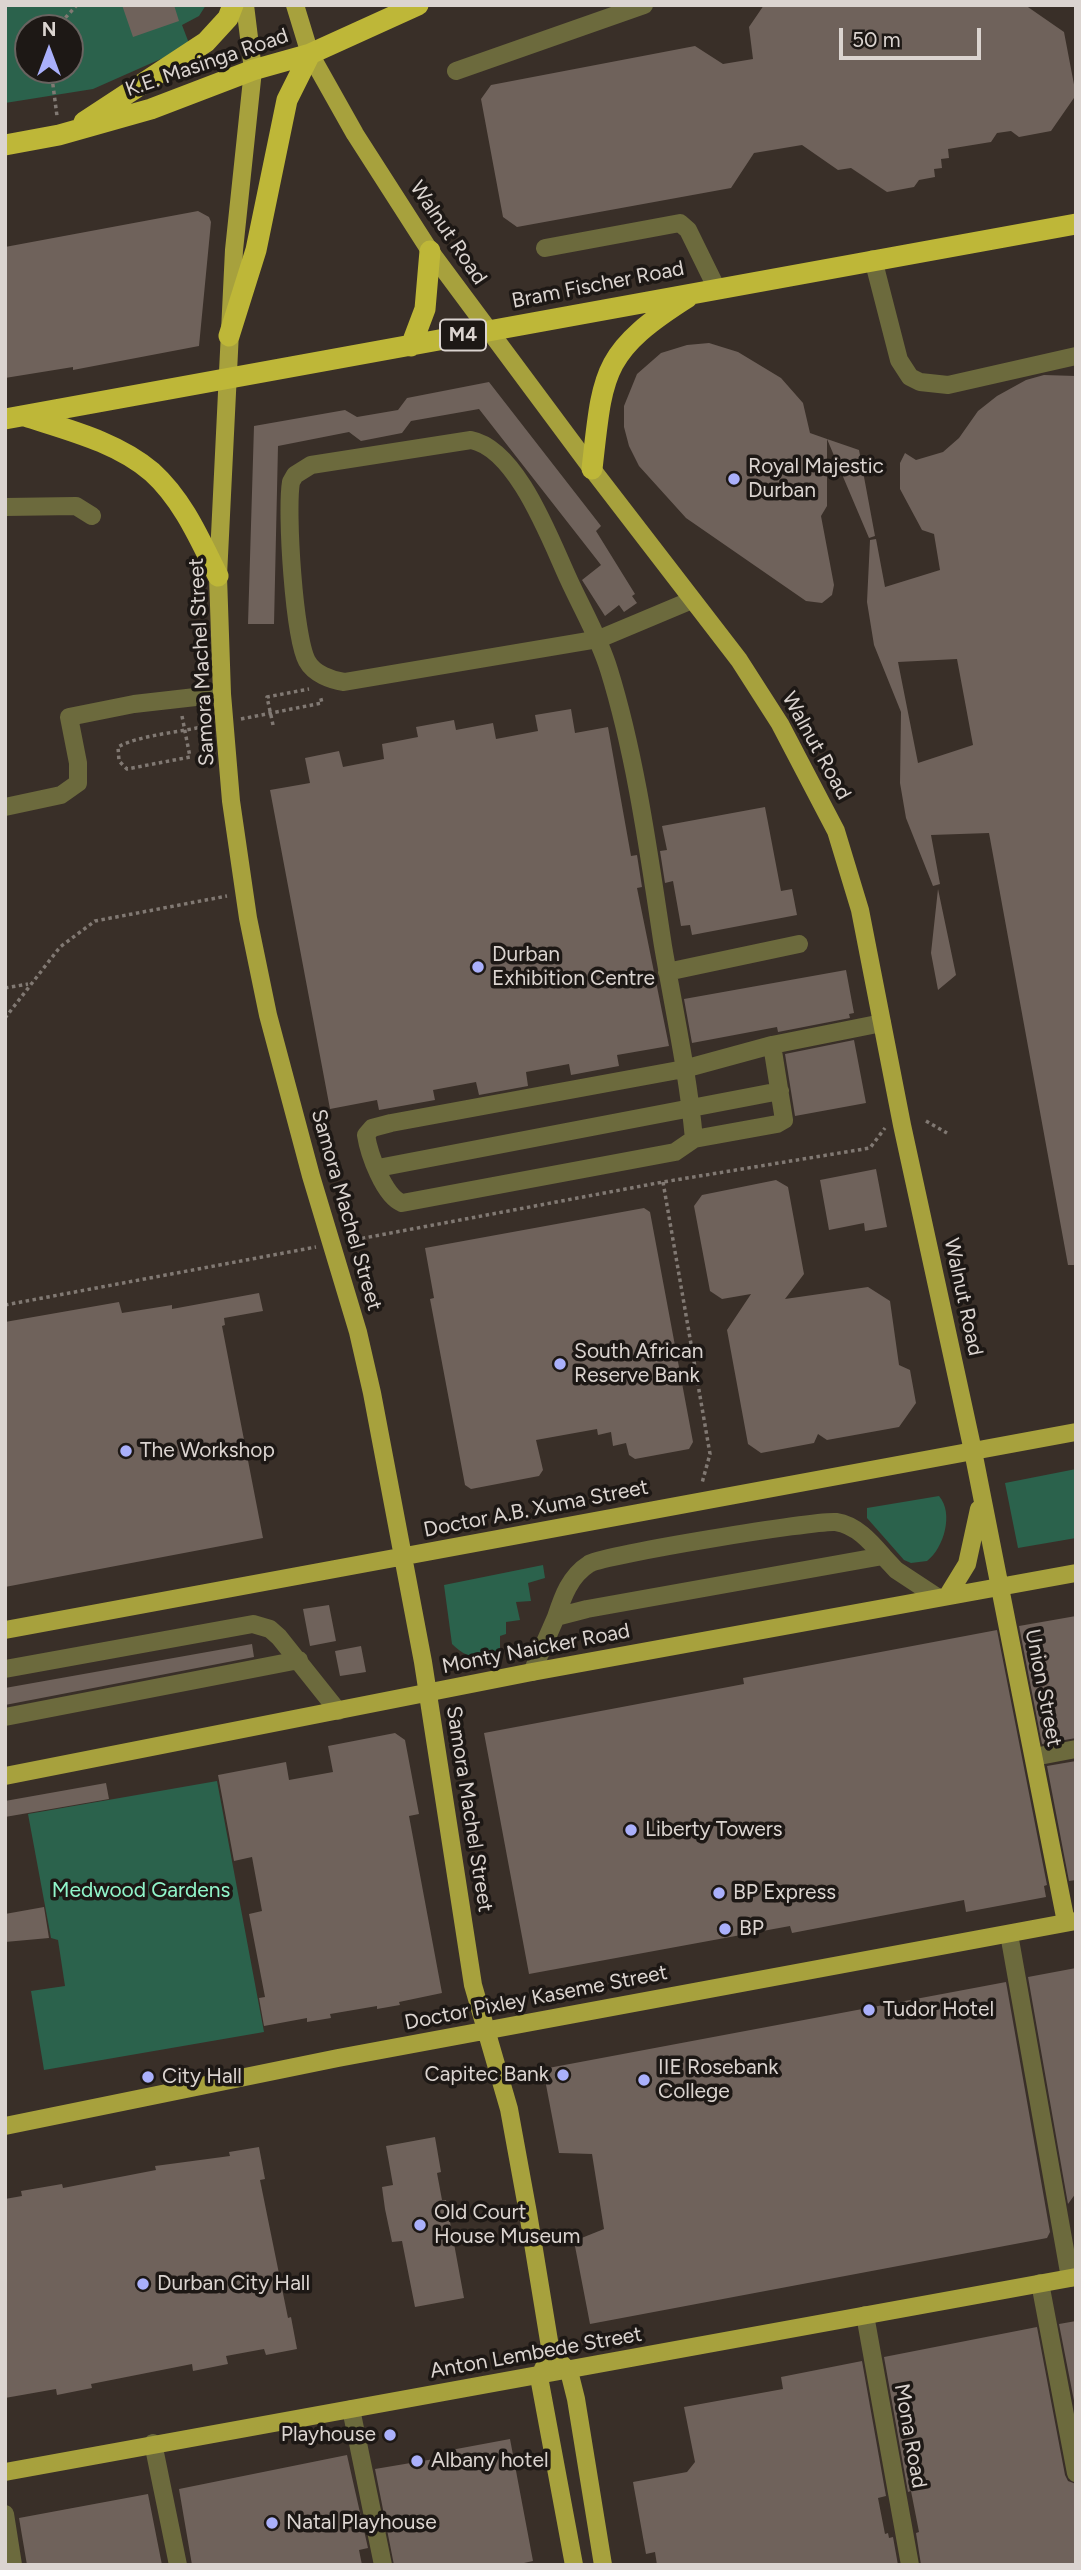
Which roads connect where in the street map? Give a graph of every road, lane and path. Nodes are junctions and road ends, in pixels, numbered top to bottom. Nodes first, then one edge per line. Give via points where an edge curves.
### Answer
1 (233, 5) edge
2 (246, 5) edge
3 (295, 5) edge
4 (418, 5) edge
5 (644, 5) edge
6 (310, 54) junction
7 (253, 70) junction
8 (456, 71) dead end
9 (54, 84) edge
10 (65, 134) junction
11 (5, 145) edge
12 (1076, 224) edge
13 (545, 248) dead end
14 (430, 251) junction
15 (873, 259) junction
16 (707, 289) junction
17 (489, 331) junction
18 (229, 336) junction
19 (411, 346) junction
20 (1076, 356) edge
21 (226, 376) junction
22 (14, 417) edge
23 (592, 470) junction
24 (5, 507) edge
25 (92, 516) dead end
26 (218, 576) junction
27 (692, 600) junction
28 (599, 639) junction
29 (222, 694) junction
30 (179, 699) junction
31 (231, 721) dead end
32 (218, 724) dead end
33 (273, 725) dead end
34 (5, 807) edge
35 (245, 893) junction
36 (799, 944) dead end
37 (667, 972) junction
38 (30, 984) junction
39 (5, 988) edge
40 (5, 1018) edge
41 (882, 1023) junction
42 (772, 1045) junction
43 (684, 1069) junction
44 (780, 1091) junction
45 (691, 1110) junction
46 (926, 1121) dead end
47 (885, 1128) dead end
48 (947, 1133) dead end
49 (694, 1139) junction
50 (378, 1168) junction
51 (663, 1182) junction
52 (331, 1244) junction
53 (5, 1304) edge
54 (1076, 1432) edge
55 (973, 1451) junction
56 (980, 1495) junction
57 (700, 1501) junction
58 (883, 1556) junction
59 (402, 1558) junction
60 (1076, 1573) edge
61 (999, 1586) junction
62 (942, 1596) junction
63 (556, 1617) junction
64 (5, 1630) edge
65 (299, 1660) junction
66 (5, 1669) edge
67 (532, 1672) junction
68 (428, 1693) junction
69 (338, 1711) junction
70 (5, 1717) edge
71 (1076, 1749) edge
72 (1034, 1757) junction
73 (5, 1776) edge
74 (1071, 1922) edge
75 (1009, 1934) junction
76 (487, 2030) junction
77 (5, 2126) edge
78 (1073, 2278) edge
79 (1040, 2283) junction
80 (865, 2315) junction
81 (551, 2353) junction
82 (569, 2371) junction
83 (539, 2377) junction
84 (351, 2409) junction
85 (153, 2443) junction
86 (5, 2472) edge
87 (1076, 2473) edge
88 (5, 2514) edge
89 (602, 2561) edge
90 (574, 2564) edge
91 (13, 2565) edge
92 (178, 2565) edge
93 (383, 2565) edge
94 (909, 2565) edge

1 - 10 highway via 228,18 206,41
2 - 7 main road, Samora Machel Street
3 - 6 main road, Walnut Road
4 - 6 highway, K.E. Masinga Road
5 - 8 street
6 - 7 highway, K.E. Masinga Road
6 - 14 main road, Walnut Road
6 - 18 highway via 287,100 261,229
7 - 10 highway, K.E. Masinga Road via 151,109
7 - 18 main road, Samora Machel Street
9 - 10 path
10 - 11 highway, K.E. Masinga Road
12 - 15 highway, Bram Fischer Road / M4
13 - 16 street via 680,223 688,230
14 - 17 main road, Walnut Road
14 - 19 highway via 425,309
15 - 16 highway, Bram Fischer Road / M4
15 - 20 street via 900,360 920,382 948,385
16 - 17 highway, Bram Fischer Road / M4
16 - 23 highway via 635,333 611,365 603,385
17 - 19 highway, Bram Fischer Road / M4
17 - 23 main road, Walnut Road
18 - 21 main road, Samora Machel Street
19 - 21 highway, Bram Fischer Road / M4
21 - 22 highway, Bram Fischer Road / M4
21 - 26 main road, Samora Machel Street
22 - 26 highway via 93,439 127,454 153,473 190,521
23 - 27 main road, Walnut Road
24 - 25 street via 76,506
26 - 29 main road, Samora Machel Street
27 - 28 street
27 - 41 main road, Walnut Road via 739,660 780,724 836,831 860,910
28 - 28 street via 543,518 482,442 459,440 311,465 291,482 289,519 297,609 304,653 319,673 344,682
28 - 37 street via 623,724
29 - 30 street
29 - 35 main road, Samora Machel Street
30 - 32 path via 190,757 127,769 119,761 118,747 140,740
30 - 34 street via 69,717 78,783 61,795
31 - 33 path via 322,703 319,687 267,697
35 - 38 path via 94,921 60,947
35 - 52 main road, Samora Machel Street via 268,1015
36 - 37 street
37 - 43 street
38 - 39 path
38 - 40 path
41 - 42 street
41 - 55 main road, Walnut Road
42 - 43 street
42 - 44 street
43 - 45 street
43 - 50 street via 372,1128 367,1143
44 - 45 street
44 - 49 street via 785,1115 777,1124
45 - 49 street
45 - 50 street
46 - 48 path
47 - 51 path via 870,1149
49 - 50 street via 676,1152 402,1203 387,1190
51 - 52 path
51 - 57 path via 709,1454
52 - 53 path
52 - 59 main road, Samora Machel Street via 372,1393
54 - 55 main road, Doctor A.B. Xuma Street
55 - 56 main road, Walnut Road
55 - 57 main road, Doctor A.B. Xuma Street
56 - 61 main road, Walnut Road
56 - 62 main road via 967,1564
57 - 59 main road, Doctor A.B. Xuma Street
58 - 62 street via 896,1570
58 - 63 street
58 - 63 street via 855,1528 823,1522 654,1549 591,1562 568,1587
59 - 64 main road, Doctor A.B. Xuma Street
59 - 68 main road, Samora Machel Street
60 - 61 main road, Monty Naicker Road
61 - 62 main road, Monty Naicker Road
61 - 72 main road, Union Street
62 - 67 main road, Monty Naicker Road
63 - 67 street
65 - 66 street via 270,1629 253,1624
65 - 69 street
65 - 70 street
67 - 68 main road, Monty Naicker Road
68 - 69 main road, Monty Naicker Road
68 - 76 main road, Samora Machel Street via 473,1985
69 - 73 main road, Monty Naicker Road
71 - 72 street
72 - 74 main road, Union Street
74 - 75 main road, Doctor Pixley Kaseme Street
75 - 76 main road, Doctor Pixley Kaseme Street
75 - 78 street
76 - 77 main road, Doctor Pixley Kaseme Street
76 - 81 main road, Samora Machel Street via 509,2109
78 - 79 main road, Anton Lembede Street
79 - 80 main road, Anton Lembede Street
79 - 87 street
80 - 82 main road, Anton Lembede Street
80 - 94 street, Mona Road
81 - 82 main road
81 - 83 main road
82 - 83 main road, Anton Lembede Street
82 - 89 main road
83 - 84 main road, Anton Lembede Street
83 - 90 main road
84 - 85 main road, Anton Lembede Street
84 - 93 street
85 - 86 main road, Anton Lembede Street
85 - 92 street
88 - 91 street
89 - 90 main road

